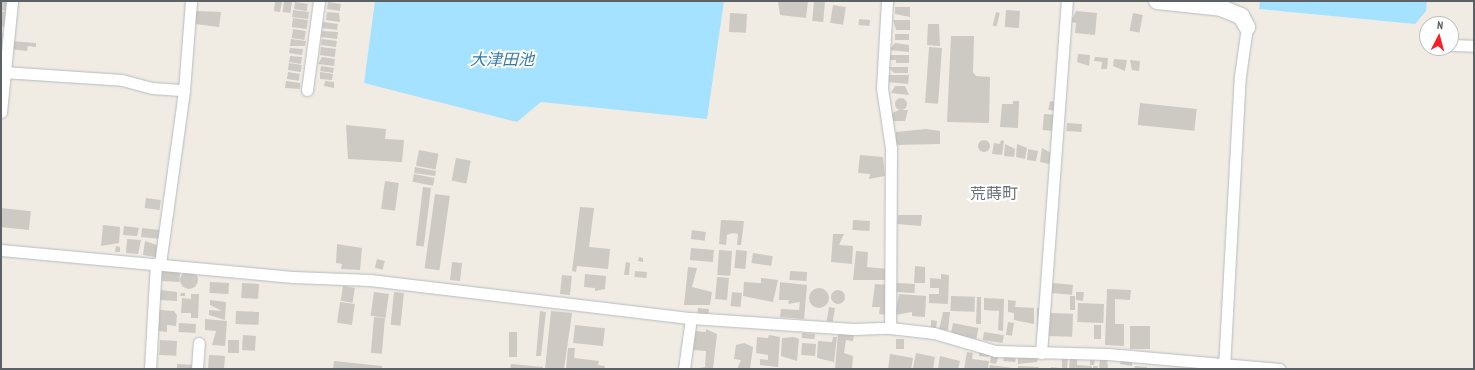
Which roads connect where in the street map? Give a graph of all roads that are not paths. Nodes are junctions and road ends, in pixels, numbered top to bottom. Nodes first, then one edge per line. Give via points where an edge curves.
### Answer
1 (12, 1) edge
2 (191, 1) edge
3 (319, 1) edge
4 (887, 1) edge
5 (1067, 1) edge
6 (1157, 1) edge
7 (1247, 27) joint
8 (1459, 45) edge
9 (1474, 46) edge
10 (3, 72) junction
11 (184, 90) junction
12 (308, 90) dead end
13 (1, 112) edge
14 (1, 250) edge
15 (158, 264) junction
16 (691, 318) junction
17 (890, 328) junction
18 (199, 343) dead end
19 (1041, 353) junction
20 (1224, 366) edge
21 (150, 369) edge
22 (197, 369) edge
23 (684, 369) edge
24 (1279, 369) edge

1 - 10 street
2 - 11 street
3 - 12 street
4 - 17 street via 882,88 891,148
5 - 19 street
6 - 7 street via 1221,8 1241,16
7 - 20 street via 1240,76
8 - 9 street
10 - 11 street via 122,80 152,88
10 - 13 street
11 - 15 street
14 - 15 street
15 - 16 street via 293,277 370,280
15 - 21 street
16 - 17 street via 853,329
16 - 23 street
17 - 19 street via 934,333 995,351
18 - 22 street
19 - 20 street
20 - 24 street

